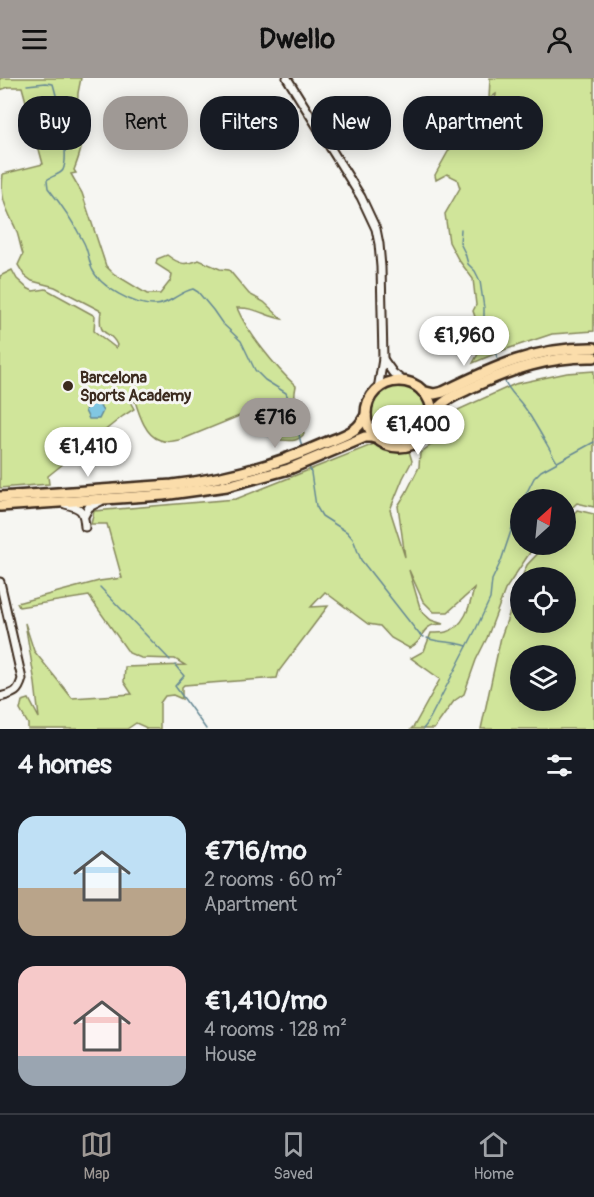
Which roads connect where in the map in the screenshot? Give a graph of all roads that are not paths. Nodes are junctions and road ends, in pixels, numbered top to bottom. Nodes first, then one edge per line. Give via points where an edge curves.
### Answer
1 (287, 78) edge
2 (594, 348) edge
3 (594, 357) edge
4 (383, 359) junction
5 (512, 365) junction
6 (485, 376) junction
7 (403, 381) junction
8 (378, 388) junction
9 (422, 391) junction
10 (366, 415) junction
11 (432, 416) junction
12 (350, 438) junction
13 (378, 439) junction
14 (209, 485) junction
15 (0, 497) edge
16 (105, 499) junction
17 (60, 502) junction
18 (0, 506) edge
19 (84, 516) junction
20 (85, 527) dead end
21 (0, 582) edge
22 (0, 697) edge

1 - 4 street via 355,187 376,229
2 - 5 main road via 547,352
3 - 5 main road
4 - 7 street
4 - 8 street
5 - 6 main road
6 - 9 main road via 439,393
6 - 11 main road via 448,399
7 - 8 main road
7 - 9 main road
8 - 10 main road
9 - 11 main road
10 - 12 main road
10 - 13 main road
11 - 13 main road via 423,437 411,444 391,446
12 - 13 main road
12 - 14 main road via 283,471 240,484
14 - 15 main road
14 - 16 main road via 163,495
16 - 17 main road
16 - 19 street via 89,507
17 - 18 main road
17 - 19 street via 77,507
19 - 20 street
21 - 22 street via 22,679 19,689

